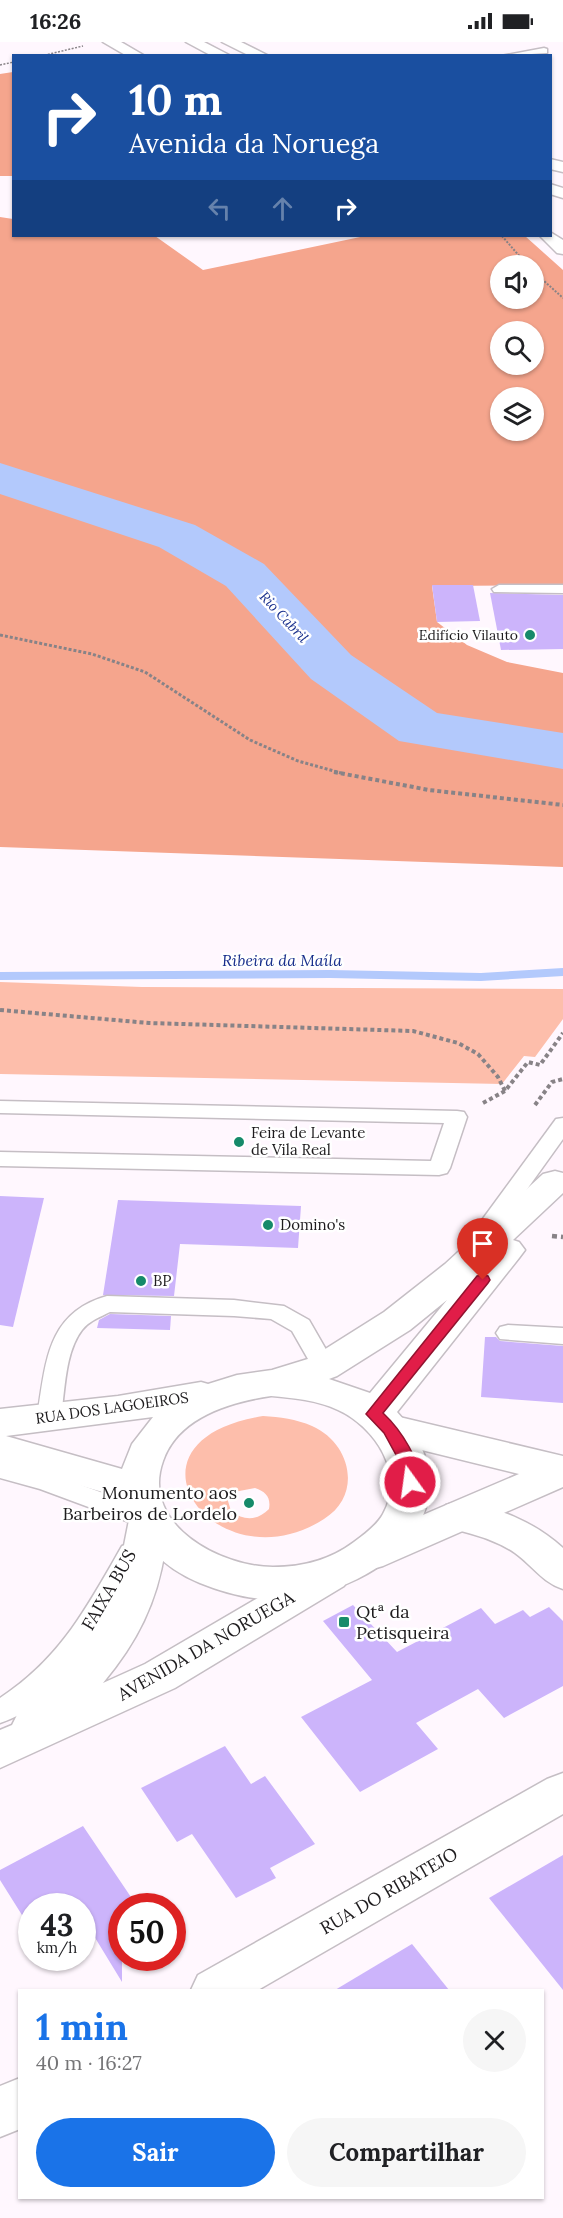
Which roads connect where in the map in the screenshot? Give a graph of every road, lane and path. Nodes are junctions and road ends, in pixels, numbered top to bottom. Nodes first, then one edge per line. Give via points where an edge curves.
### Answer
1 (110, 42) edge
2 (193, 42) edge
3 (229, 42) edge
4 (87, 45) dead end
5 (176, 46) dead end
6 (544, 51) dead end
7 (49, 54) edge
8 (135, 54) edge
9 (192, 54) edge
10 (220, 54) edge
11 (258, 54) edge
12 (521, 54) edge
13 (503, 237) edge
14 (549, 237) edge
15 (563, 249) edge
16 (518, 255) edge
17 (544, 281) edge
18 (563, 298) edge
19 (499, 589) dead end
20 (563, 589) edge
21 (0, 635) edge
22 (563, 805) edge
23 (0, 1010) edge
24 (563, 1033) edge
25 (505, 1091) junction
26 (0, 1107) edge
27 (457, 1117) junction
28 (563, 1124) edge
29 (0, 1159) edge
30 (559, 1176) edge
31 (417, 1306) junction
32 (508, 1333) dead end
33 (563, 1336) edge
34 (324, 1367) junction
35 (271, 1383) junction
36 (223, 1391) junction
37 (49, 1417) junction
38 (382, 1421) junction
39 (0, 1423) edge
40 (0, 1448) edge
41 (0, 1469) edge
42 (563, 1471) edge
43 (145, 1504) junction
44 (460, 1516) junction
45 (369, 1555) junction
46 (563, 1573) edge
47 (331, 1575) junction
48 (4, 1735) edge
49 (563, 1792) edge
50 (217, 1989) edge
51 (18, 2103) edge
52 (0, 2113) edge

1 - 8 main road
2 - 10 main road
3 - 11 main road
4 - 7 path
5 - 9 main road
6 - 12 lane
13 - 16 path
14 - 15 main road
17 - 18 path
19 - 20 lane
21 - 22 path via 107,659 145,672 244,738 297,760 385,782
23 - 25 path via 149,1023 413,1031 458,1043 478,1054
24 - 25 path via 540,1065 528,1062
25 - 27 path
26 - 27 lane
27 - 29 lane via 439,1168
28 - 31 lane via 472,1248
30 - 31 main road via 479,1254
30 - 38 main road
31 - 34 main road
32 - 33 lane
34 - 35 main road
34 - 37 lane via 301,1326 276,1312 107,1304 84,1315 65,1339
35 - 36 main road
35 - 38 main road via 308,1386 344,1397
36 - 37 main road, RUA DOS LAGOEIROS
36 - 43 main road, AVENIDA DA NORUEGA via 188,1407 162,1430 144,1458
37 - 39 main road, RUA DOS LAGOEIROS
38 - 42 main road
38 - 45 main road via 410,1466 411,1498 396,1529
40 - 43 main road
41 - 43 lane
42 - 44 main road
43 - 47 main road via 171,1547 204,1568 244,1581 288,1583
43 - 48 main road, AVENIDA DA NORUEGA via 133,1601 122,1622 78,1682
44 - 45 main road
44 - 46 main road via 508,1528 534,1545
45 - 47 main road
47 - 48 main road, AVENIDA DA NORUEGA via 160,1676
49 - 50 main road, RUA DO RIBATEJO
51 - 52 main road

